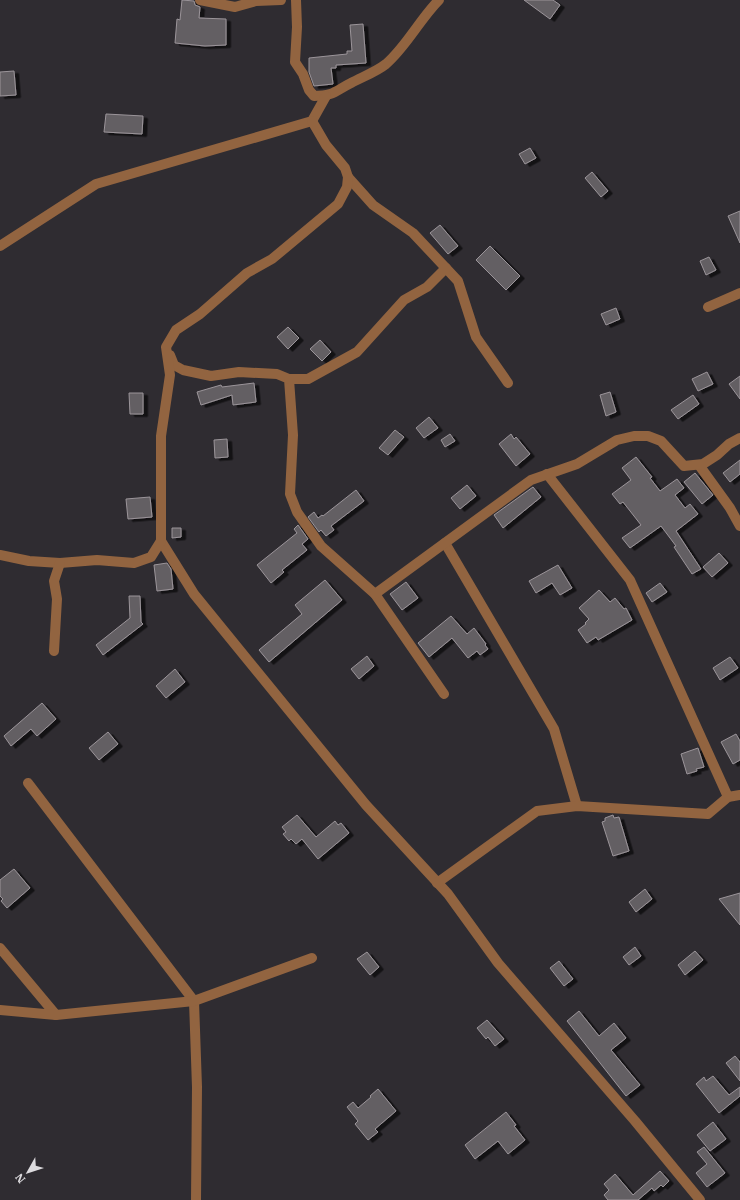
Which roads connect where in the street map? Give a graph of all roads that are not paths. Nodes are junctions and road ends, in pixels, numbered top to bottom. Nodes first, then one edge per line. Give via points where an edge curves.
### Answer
1 (200, 0) edge
2 (280, 0) edge
3 (296, 0) edge
4 (438, 0) edge
5 (326, 96) junction
6 (312, 121) junction
7 (348, 177) junction
8 (0, 246) edge
9 (446, 268) junction
10 (740, 293) edge
11 (708, 307) dead end
12 (166, 347) junction
13 (289, 379) junction
14 (508, 383) dead end
15 (740, 438) edge
16 (698, 465) junction
17 (547, 474) junction
18 (740, 526) edge
19 (161, 541) junction
20 (444, 542) junction
21 (0, 555) edge
22 (60, 563) junction
23 (375, 594) junction
24 (54, 651) dead end
25 (444, 694) dead end
26 (28, 783) dead end
27 (740, 795) edge
28 (728, 797) junction
29 (577, 806) junction
30 (438, 883) junction
31 (0, 948) edge
32 (312, 958) dead end
33 (194, 1001) junction
34 (0, 1010) edge
35 (56, 1015) junction
36 (196, 1200) edge
37 (700, 1200) edge

1 - 2 street via 235,7 256,1
3 - 5 street via 295,62 314,96
4 - 5 street via 385,64
5 - 6 street
6 - 7 street via 326,145 345,168
6 - 8 street via 96,184
7 - 9 street via 373,205 413,232
7 - 12 street via 347,187 338,204 272,259 247,272 200,314 176,330
9 - 13 street via 427,286 404,300 357,352 308,379
9 - 14 street via 458,282 476,337
10 - 11 street
12 - 13 street via 174,365 183,370 211,376 239,372 277,374
12 - 19 street via 170,374 161,436
13 - 23 street via 294,435 290,494 297,512 321,546
15 - 16 street via 729,444 717,456
16 - 17 street via 684,466 661,441 648,436 634,436 617,440 577,464
16 - 18 street
17 - 20 street via 531,480
17 - 28 street via 630,580
19 - 22 street via 152,557 134,563 97,560
19 - 30 street via 194,594 366,805
20 - 23 street
20 - 29 street via 554,729
21 - 22 street via 28,561
22 - 24 street via 54,581 57,599
23 - 25 street
26 - 33 street
27 - 28 street
28 - 29 street via 708,814
29 - 30 street via 537,811
30 - 37 street via 498,963 636,1121
31 - 35 street
32 - 33 street
33 - 35 street
33 - 36 street via 198,1087
34 - 35 street

